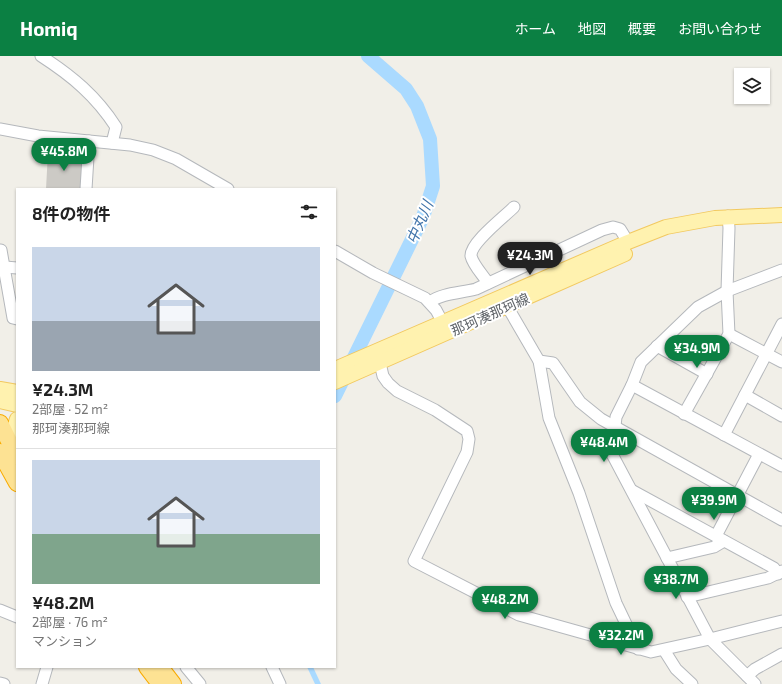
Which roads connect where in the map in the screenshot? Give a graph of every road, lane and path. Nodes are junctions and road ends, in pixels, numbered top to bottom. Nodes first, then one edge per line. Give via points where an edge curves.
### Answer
1 (41, 56) edge
2 (0, 129) edge
3 (89, 141) junction
4 (112, 143) junction
5 (215, 186) edge
6 (86, 188) edge
7 (514, 207) dead end
8 (782, 215) edge
9 (728, 216) junction
10 (687, 225) junction
11 (628, 242) junction
12 (0, 250) edge
13 (336, 252) edge
14 (5, 268) junction
15 (16, 268) edge
16 (782, 270) edge
17 (488, 283) junction
18 (727, 291) junction
19 (430, 302) junction
20 (507, 306) junction
21 (16, 319) edge
22 (443, 323) junction
23 (782, 324) edge
24 (729, 334) junction
25 (657, 346) junction
26 (766, 354) junction
27 (539, 360) junction
28 (782, 362) edge
29 (376, 365) junction
30 (336, 368) edge
31 (707, 374) junction
32 (336, 382) edge
33 (632, 384) junction
34 (0, 389) edge
35 (16, 392) edge
36 (745, 395) junction
37 (0, 401) edge
38 (16, 405) edge
39 (684, 414) junction
40 (782, 416) edge
41 (16, 422) edge
42 (0, 423) edge
43 (614, 427) junction
44 (724, 435) junction
45 (16, 449) edge
46 (0, 452) edge
47 (759, 454) junction
48 (16, 455) edge
49 (782, 466) edge
50 (16, 481) edge
51 (633, 491) junction
52 (738, 496) junction
53 (782, 520) edge
54 (720, 538) junction
55 (667, 558) junction
56 (780, 572) edge
57 (687, 597) junction
58 (0, 610) edge
59 (16, 617) edge
60 (782, 620) edge
61 (710, 639) junction
62 (638, 649) junction
63 (664, 650) junction
64 (782, 654) edge
65 (47, 668) edge
66 (148, 668) edge
67 (161, 668) edge
68 (187, 668) edge
69 (272, 668) edge
70 (751, 680) edge
71 (0, 683) edge
72 (4, 684) edge
73 (42, 684) edge
74 (160, 684) edge
75 (174, 684) edge
76 (200, 684) edge
77 (280, 684) edge
78 (692, 684) edge

1 - 4 street via 70,75 105,111 116,127
2 - 3 street
3 - 4 street
3 - 6 street
4 - 5 street via 164,154
7 - 17 street via 474,244 471,255
8 - 9 main road, 那珂湊那珂線
9 - 10 main road, 那珂湊那珂線
9 - 18 street
10 - 11 main road, 那珂湊那珂線 via 666,227
10 - 20 main road, 那珂湊那珂線 via 668,237
11 - 17 street via 620,229 613,227 602,230
11 - 22 main road, 那珂湊那珂線
12 - 14 street
13 - 19 street
14 - 15 street
14 - 21 street via 13,318
16 - 18 street
17 - 19 street via 459,294 442,295
18 - 24 street
18 - 25 street via 698,307
19 - 22 street
20 - 27 street
20 - 29 main road, 那珂湊那珂線
22 - 30 main road, 那珂湊那珂線
23 - 26 street
24 - 26 street
24 - 31 street
25 - 31 street
25 - 33 street via 641,362
26 - 28 street
26 - 36 street
27 - 43 street via 553,363 580,402
27 - 62 street via 549,418 579,492 616,603
29 - 32 main road, 那珂湊那珂線
29 - 62 street via 397,391 435,410 467,431 469,439 467,452 414,561 519,615
31 - 39 street
33 - 39 street
33 - 43 street via 616,417
34 - 35 main road
36 - 40 street
36 - 44 street
37 - 38 main road
39 - 44 street
41 - 45 main road via 12,435
42 - 48 highway
43 - 51 street via 612,454
43 - 52 street
44 - 47 street
46 - 50 highway
47 - 49 street
47 - 52 street
51 - 54 street
51 - 55 street
52 - 53 street
52 - 54 street
54 - 55 street via 714,547
54 - 56 street
55 - 57 street
56 - 57 street via 768,578
57 - 61 street
58 - 59 street
60 - 61 street
61 - 63 street
61 - 70 street
62 - 63 street via 651,652
63 - 78 street via 676,669
64 - 70 street
65 - 73 street
66 - 74 highway
67 - 75 highway
68 - 76 street
69 - 77 street
71 - 72 street

